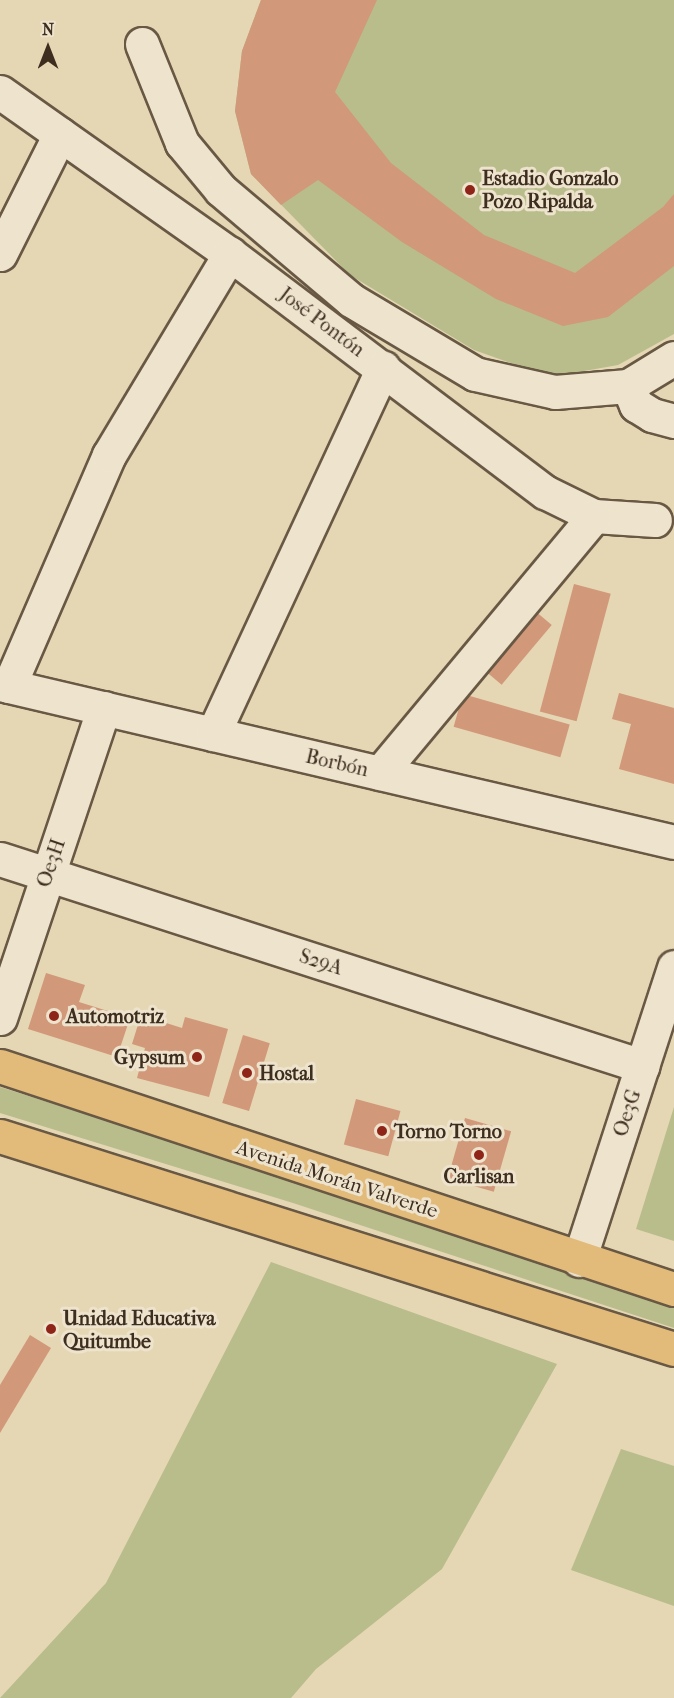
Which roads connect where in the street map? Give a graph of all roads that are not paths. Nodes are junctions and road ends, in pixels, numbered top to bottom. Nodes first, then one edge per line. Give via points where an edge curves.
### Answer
1 (142, 44) dead end
2 (0, 93) edge
3 (60, 134) junction
4 (0, 254) edge
5 (230, 254) junction
6 (674, 358) edge
7 (383, 368) junction
8 (628, 386) junction
9 (674, 421) edge
10 (594, 516) junction
11 (655, 520) dead end
12 (4, 685) edge
13 (104, 708) junction
14 (213, 734) junction
15 (380, 773) junction
16 (674, 842) edge
17 (0, 859) edge
18 (47, 874) junction
19 (674, 967) edge
20 (0, 1017) edge
21 (0, 1066) edge
22 (642, 1066) junction
23 (0, 1136) edge
24 (579, 1260) junction
25 (674, 1289) edge
26 (674, 1349) edge

1 - 8 street via 182,143 220,190 351,300 475,374 555,392
2 - 3 street, José Pontón
3 - 4 street
3 - 5 street, José Pontón
5 - 7 street, José Pontón
5 - 12 street via 109,455
6 - 8 street
7 - 10 street, José Pontón via 546,492
7 - 14 street
8 - 9 street via 636,405 652,415
10 - 11 street, José Pontón
10 - 15 street
12 - 13 street, Borbón
13 - 14 street, Borbón
13 - 18 street, Oe3H
14 - 15 street, Borbón
15 - 16 street, Borbón
17 - 18 street, S29A
18 - 20 street, Oe3H
18 - 22 street, S29A
19 - 22 street, Oe3G
21 - 24 main road, Avenida Morán Valverde
22 - 24 street, Oe3G
23 - 26 main road
24 - 25 main road, Avenida Morán Valverde

